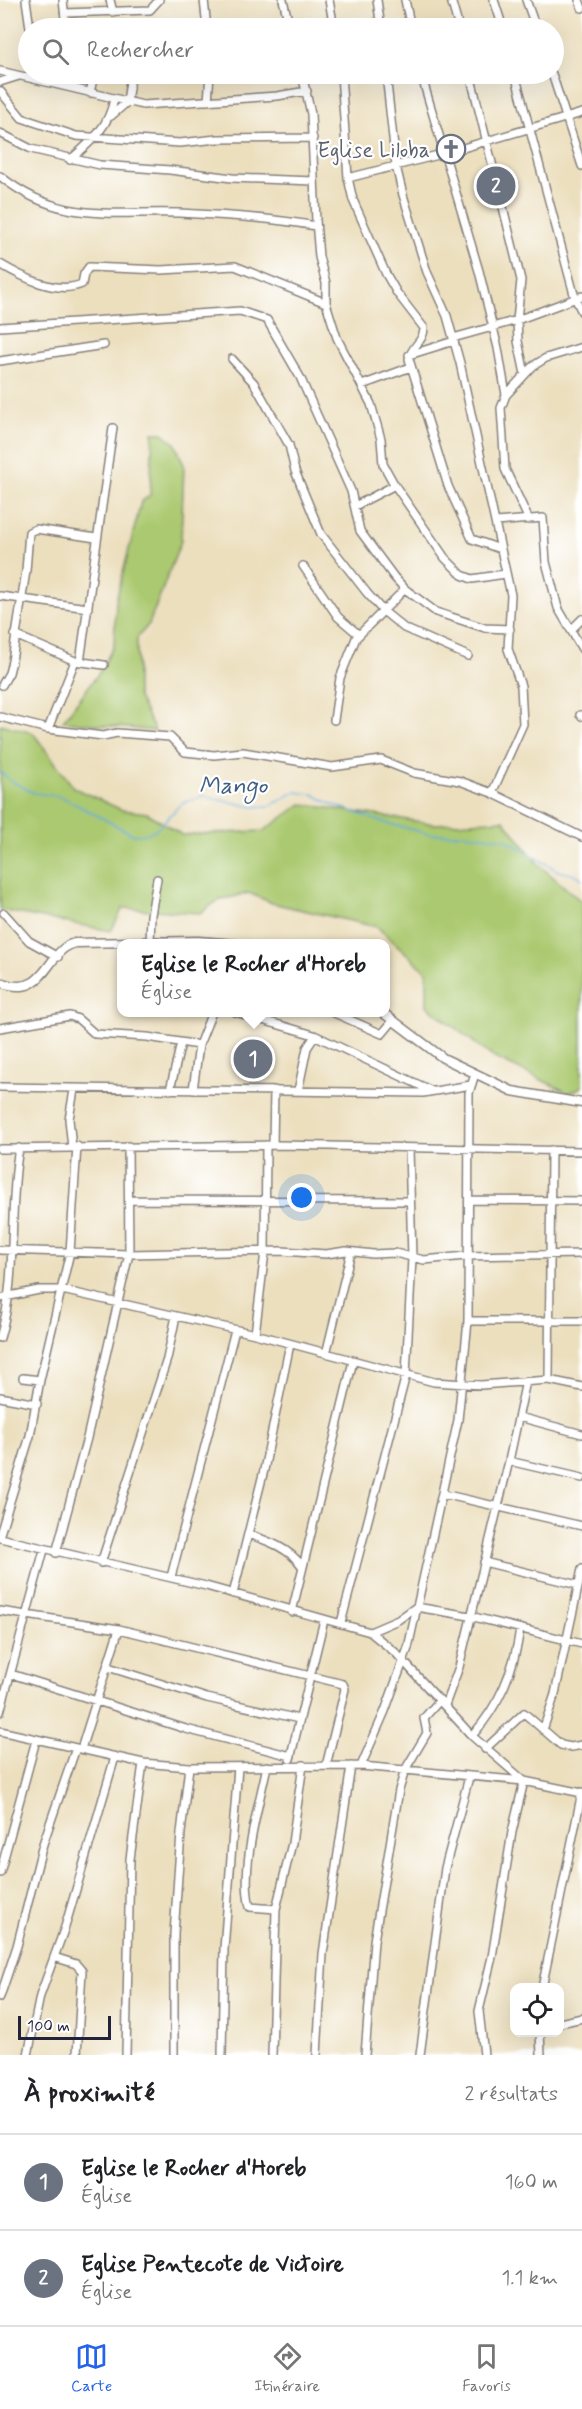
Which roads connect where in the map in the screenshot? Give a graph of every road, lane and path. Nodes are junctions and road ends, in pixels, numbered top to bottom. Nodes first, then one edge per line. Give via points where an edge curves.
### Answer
1 (26, 0) edge
2 (63, 0) edge
3 (110, 0) edge
4 (159, 0) edge
5 (204, 0) edge
6 (283, 0) edge
7 (329, 0) edge
8 (377, 0) edge
9 (405, 0) edge
10 (451, 0) edge
11 (494, 0) edge
12 (526, 0) edge
13 (579, 0) edge
14 (582, 8) edge
15 (113, 12) junction
16 (65, 13) junction
17 (29, 18) edge
18 (65, 18) edge
19 (206, 18) edge
20 (288, 18) edge
21 (332, 18) edge
22 (380, 18) edge
23 (409, 18) edge
24 (456, 18) edge
25 (500, 18) edge
26 (532, 18) edge
27 (0, 71) edge
28 (18, 76) edge
29 (18, 77) edge
30 (0, 82) edge
31 (61, 84) edge
32 (92, 84) edge
33 (130, 84) edge
34 (209, 84) edge
35 (305, 84) edge
36 (342, 84) edge
37 (387, 84) edge
38 (424, 84) edge
39 (473, 84) edge
40 (517, 84) edge
41 (555, 84) edge
42 (307, 91) junction
43 (0, 92) edge
44 (90, 93) junction
45 (114, 98) junction
46 (208, 101) junction
47 (127, 102) junction
48 (582, 113) edge
49 (111, 116) junction
50 (567, 118) junction
51 (528, 129) junction
52 (0, 133) edge
53 (94, 138) junction
54 (313, 138) junction
55 (487, 140) junction
56 (446, 153) junction
57 (70, 160) junction
58 (396, 166) junction
59 (582, 166) edge
60 (0, 176) edge
61 (348, 178) junction
62 (314, 181) junction
63 (316, 226) junction
64 (0, 264) edge
65 (578, 297) edge
66 (326, 303) junction
67 (582, 312) edge
68 (517, 320) junction
69 (493, 324) junction
70 (0, 327) edge
71 (453, 339) junction
72 (104, 345) dead end
73 (582, 347) edge
74 (409, 356) junction
75 (232, 359) dead end
76 (0, 361) edge
77 (411, 367) junction
78 (525, 374) junction
79 (362, 385) junction
80 (506, 395) junction
81 (113, 428) dead end
82 (394, 485) junction
83 (355, 506) junction
84 (529, 520) junction
85 (496, 522) junction
86 (96, 538) junction
87 (500, 549) junction
88 (303, 566) dead end
89 (505, 574) junction
90 (405, 590) junction
91 (0, 596) edge
92 (22, 598) junction
93 (88, 608) junction
94 (382, 610) junction
95 (582, 619) edge
96 (510, 629) junction
97 (572, 629) junction
98 (358, 634) junction
99 (15, 635) junction
100 (582, 647) edge
101 (468, 656) dead end
102 (78, 661) junction
103 (104, 665) dead end
104 (2, 686) dead end
105 (0, 717) edge
106 (334, 720) dead end
107 (48, 729) junction
108 (492, 793) junction
109 (582, 837) edge
110 (157, 879) dead end
111 (4, 913) dead end
112 (150, 939) edge
113 (117, 943) edge
114 (58, 957) junction
115 (0, 982) edge
116 (210, 1017) edge
117 (252, 1017) edge
118 (343, 1017) edge
119 (387, 1017) edge
120 (392, 1022) junction
121 (0, 1028) edge
122 (315, 1036) junction
123 (181, 1043) junction
124 (199, 1046) junction
125 (475, 1074) junction
126 (471, 1085) junction
127 (0, 1088) edge
128 (74, 1090) junction
129 (170, 1090) junction
130 (192, 1090) junction
131 (274, 1090) junction
132 (298, 1090) junction
133 (432, 1091) junction
134 (582, 1103) edge
135 (269, 1145) junction
136 (128, 1146) junction
137 (75, 1147) junction
138 (18, 1148) junction
139 (469, 1148) junction
140 (0, 1149) edge
141 (409, 1149) junction
142 (551, 1150) junction
143 (582, 1151) edge
144 (129, 1200) junction
145 (267, 1200) junction
146 (468, 1200) junction
147 (549, 1200) junction
148 (410, 1201) junction
149 (582, 1201) edge
150 (0, 1250) edge
151 (10, 1250) junction
152 (70, 1252) junction
153 (266, 1252) junction
154 (351, 1252) junction
155 (549, 1253) junction
156 (129, 1254) junction
157 (582, 1254) edge
158 (466, 1256) junction
159 (412, 1258) junction
160 (63, 1290) junction
161 (8, 1297) junction
162 (0, 1298) edge
163 (120, 1304) junction
164 (176, 1316) junction
165 (550, 1320) junction
166 (468, 1321) junction
167 (582, 1321) edge
168 (235, 1330) junction
169 (255, 1335) junction
170 (0, 1338) edge
171 (290, 1344) junction
172 (326, 1354) junction
173 (353, 1361) junction
174 (406, 1375) junction
175 (23, 1378) dead end
176 (40, 1380) junction
177 (549, 1380) junction
178 (526, 1381) junction
179 (461, 1385) junction
180 (582, 1387) edge
181 (0, 1397) edge
182 (37, 1404) junction
183 (519, 1417) junction
184 (582, 1434) edge
185 (509, 1461) junction
186 (582, 1478) edge
187 (442, 1494) junction
188 (499, 1506) junction
189 (582, 1526) edge
190 (0, 1534) edge
191 (248, 1534) junction
192 (0, 1538) edge
193 (44, 1550) junction
194 (56, 1553) junction
195 (101, 1563) junction
196 (484, 1563) junction
197 (302, 1566) junction
198 (582, 1569) edge
199 (171, 1577) junction
200 (578, 1585) junction
201 (233, 1594) junction
202 (416, 1607) junction
203 (0, 1611) edge
204 (292, 1612) junction
205 (26, 1616) junction
206 (470, 1616) junction
207 (324, 1620) junction
208 (341, 1623) junction
209 (118, 1629) junction
210 (520, 1629) junction
211 (370, 1632) junction
212 (566, 1640) junction
213 (582, 1644) edge
214 (404, 1662) junction
215 (108, 1667) junction
216 (11, 1674) junction
217 (311, 1674) junction
218 (98, 1700) junction
219 (442, 1703) junction
220 (0, 1712) edge
221 (299, 1719) junction
222 (543, 1730) junction
223 (0, 1731) edge
224 (472, 1737) junction
225 (36, 1740) junction
226 (582, 1745) edge
227 (79, 1749) junction
228 (485, 1749) junction
229 (291, 1756) junction
230 (115, 1757) junction
231 (143, 1763) junction
232 (289, 1765) junction
233 (303, 1765) junction
234 (267, 1766) junction
235 (326, 1766) junction
236 (351, 1766) junction
237 (189, 1767) junction
238 (238, 1767) junction
239 (361, 1767) junction
240 (405, 1770) junction
241 (469, 1777) junction
242 (524, 1782) junction
243 (582, 1792) edge
244 (0, 1873) edge
245 (276, 1909) junction
246 (54, 1957) junction
247 (543, 1983) edge
248 (0, 1997) edge
249 (582, 2018) edge
250 (564, 2022) edge
251 (540, 2037) edge
252 (28, 2055) edge
253 (77, 2055) edge
254 (126, 2055) edge
255 (174, 2055) edge
256 (222, 2055) edge
257 (272, 2055) edge
258 (317, 2055) edge
259 (365, 2055) edge
260 (420, 2055) edge
261 (484, 2055) edge
262 (541, 2055) edge

1 - 17 street
2 - 16 street
3 - 15 street
4 - 15 street via 150,10
5 - 19 street
6 - 20 street
7 - 21 street
8 - 22 street
9 - 23 street
10 - 24 street
11 - 25 street
12 - 26 street
13 - 14 street
15 - 16 street
16 - 18 street
27 - 28 street
29 - 30 street
31 - 44 street
32 - 44 street
33 - 47 street
34 - 46 street
35 - 42 street
36 - 61 street
37 - 58 street
38 - 56 street
39 - 55 street
40 - 51 street
41 - 50 street
42 - 46 street
42 - 54 street
43 - 53 street via 22,118 66,134
44 - 45 street
45 - 47 street
45 - 49 street
46 - 47 street via 154,105
47 - 49 street
48 - 50 street
49 - 53 street
50 - 51 street
50 - 59 street
51 - 55 street
51 - 65 street
52 - 57 street via 20,146
53 - 54 street via 180,143
53 - 57 street
54 - 62 street
55 - 56 street
55 - 68 street via 521,280
56 - 58 street
56 - 69 street
57 - 62 street via 123,169
58 - 61 street
58 - 71 street via 427,272
60 - 63 street via 29,197 73,212 210,214
61 - 74 street via 359,218 386,274 424,328 422,340
62 - 63 street
63 - 66 street
64 - 66 street via 38,283 64,287 81,284 89,267 160,270 235,266
65 - 67 street
65 - 68 street
66 - 79 street via 335,333
68 - 69 street
68 - 78 street
69 - 71 street
69 - 80 street
70 - 83 street via 240,311 267,320 300,377
71 - 74 street
71 - 85 street
72 - 76 street
73 - 78 street via 546,358
74 - 77 street
75 - 94 street via 254,383 289,445 295,471 321,534
77 - 79 street
77 - 87 street via 448,486 472,539
78 - 80 street
79 - 82 street via 381,439 383,464
80 - 84 street via 501,411 505,469
81 - 86 street
82 - 83 street
82 - 89 street via 445,558 462,575 472,579
83 - 90 street via 360,531
84 - 85 street
84 - 97 street via 544,520 547,566 558,608
85 - 87 street
86 - 92 street via 31,529
86 - 93 street
87 - 89 street
88 - 98 street via 340,620
89 - 96 street via 512,600
90 - 94 street
90 - 96 street via 436,612 485,628
91 - 92 street
92 - 93 street
92 - 99 street
93 - 102 street
94 - 98 street
94 - 101 street via 423,639
95 - 97 street
96 - 108 street via 508,649 521,686 523,724
97 - 100 street
98 - 106 street via 340,678
99 - 102 street
99 - 104 street via 9,673
102 - 103 street
102 - 107 street
105 - 107 street
107 - 108 street via 103,736 170,737 185,752 243,752 332,767 381,760 414,773 460,781
108 - 109 street
110 - 112 street
111 - 114 street via 29,941
113 - 114 street via 71,944
114 - 115 street via 30,984 22,987
116 - 124 street
117 - 122 street
118 - 120 street via 382,1034
119 - 120 street
120 - 125 street via 443,1058
121 - 123 street via 70,1016 95,1034
122 - 132 street via 307,1048
122 - 133 street
123 - 124 street
123 - 129 street
124 - 130 street
125 - 126 street
125 - 134 street via 521,1094
126 - 133 street
126 - 139 street
127 - 128 street
128 - 129 street
128 - 137 street via 69,1119
129 - 130 street
130 - 131 street
131 - 132 street
131 - 135 street
132 - 133 street
135 - 136 street
135 - 141 street
135 - 145 street
136 - 137 street
136 - 144 street
137 - 138 street
137 - 152 street
138 - 140 street
138 - 151 street
139 - 141 street
139 - 142 street
139 - 146 street
141 - 148 street
142 - 143 street
142 - 147 street
144 - 145 street
144 - 156 street
145 - 148 street
145 - 153 street
146 - 147 street
146 - 158 street
147 - 149 street
147 - 155 street
148 - 159 street
150 - 151 street
151 - 152 street
151 - 161 street
152 - 156 street
152 - 160 street
153 - 154 street
153 - 156 street
153 - 169 street
154 - 159 street via 395,1253
154 - 172 street
155 - 157 street
155 - 158 street
155 - 165 street
156 - 163 street
158 - 159 street
158 - 166 street
159 - 174 street
160 - 161 street via 39,1290
160 - 163 street
160 - 176 street
161 - 162 street
161 - 170 street
163 - 164 street
163 - 194 street
164 - 168 street
164 - 195 street via 167,1359
165 - 166 street
165 - 167 street
165 - 177 street
166 - 179 street
168 - 169 street
168 - 199 street
169 - 171 street
171 - 172 street
171 - 191 street
172 - 173 street
173 - 174 street
173 - 197 street
174 - 179 street
174 - 208 street
175 - 176 street
176 - 182 street
177 - 178 street
177 - 180 street
178 - 179 street
178 - 183 street
179 - 187 street via 458,1420
181 - 182 street
182 - 190 street
183 - 184 street
183 - 185 street
185 - 186 street
185 - 188 street
187 - 188 street
187 - 202 street
188 - 189 street
188 - 196 street
191 - 197 street via 276,1545
191 - 201 street
192 - 193 street
193 - 194 street
193 - 205 street
194 - 195 street
195 - 199 street
196 - 200 street
196 - 206 street
197 - 204 street
198 - 200 street
199 - 201 street
200 - 212 street
201 - 204 street
202 - 206 street
202 - 211 street
202 - 214 street
203 - 205 street
204 - 207 street
205 - 209 street
205 - 216 street
206 - 210 street
206 - 219 street via 459,1667
207 - 208 street
207 - 217 street
208 - 211 street
209 - 215 street
209 - 217 street via 229,1658
210 - 212 street
210 - 224 street via 505,1691
211 - 214 street
212 - 213 street
212 - 222 street
214 - 219 street
214 - 239 street
215 - 218 street
215 - 221 street via 207,1698
216 - 218 street
216 - 220 street
217 - 221 street
217 - 235 street via 345,1686
218 - 227 street
218 - 229 street via 186,1729
219 - 224 street
219 - 240 street via 424,1718 427,1733
221 - 229 street
222 - 226 street via 566,1747
222 - 228 street via 524,1713
223 - 225 street
224 - 228 street
225 - 227 street
225 - 244 street
227 - 230 street
227 - 248 street via 43,1844
228 - 242 street
229 - 232 street
230 - 231 street
230 - 246 street
231 - 237 street
231 - 254 street via 130,1859
232 - 233 street
232 - 234 street
233 - 235 street
233 - 245 street via 292,1844
234 - 238 street
234 - 245 street via 252,1842 248,1891 250,1907
235 - 236 street
236 - 239 street
236 - 258 street via 323,1953
237 - 238 street
237 - 255 street via 174,1924
238 - 256 street via 224,1948
239 - 240 street
240 - 241 street
240 - 259 street via 374,1941
241 - 242 street
241 - 260 street via 445,1868
242 - 243 street
242 - 261 street via 479,2011
243 - 247 street
245 - 257 street
246 - 252 street via 40,1996
246 - 253 street via 76,1964 82,1971
249 - 250 street
251 - 262 street

